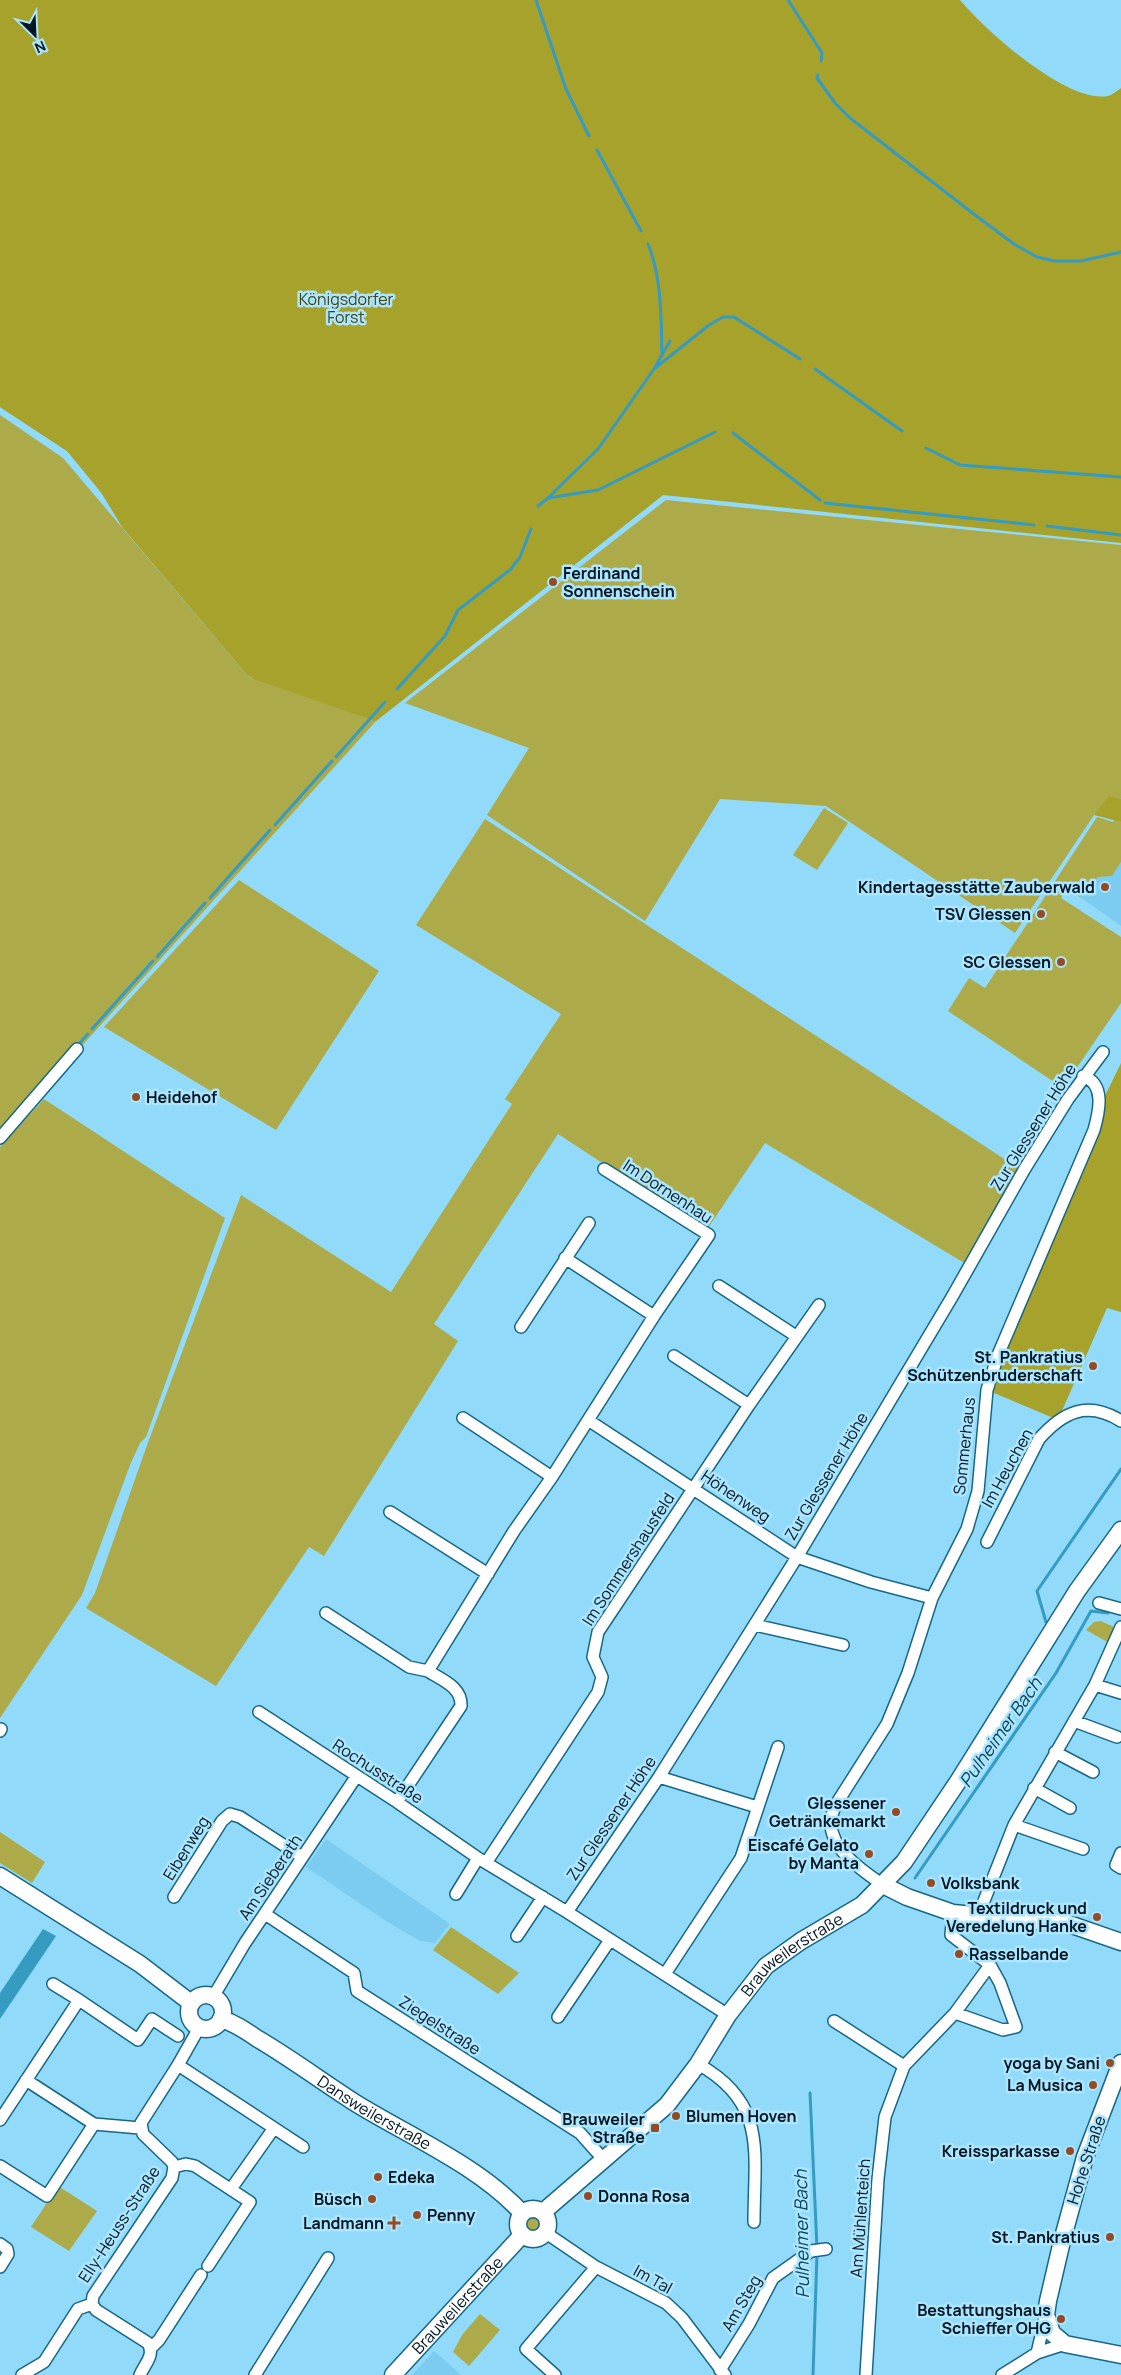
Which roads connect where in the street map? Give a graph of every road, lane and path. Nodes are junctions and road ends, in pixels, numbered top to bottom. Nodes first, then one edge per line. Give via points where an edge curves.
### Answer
1 (77, 1049) dead end
2 (1104, 1052) dead end
3 (1083, 1076) junction
4 (0, 1138) edge
5 (604, 1169) dead end
6 (590, 1223) dead end
7 (565, 1258) junction
8 (719, 1286) dead end
9 (819, 1305) dead end
10 (654, 1316) junction
11 (521, 1327) dead end
12 (796, 1336) junction
13 (674, 1356) dead end
14 (749, 1405) junction
15 (463, 1418) dead end
16 (588, 1420) junction
17 (1121, 1422) edge
18 (552, 1477) junction
19 (694, 1487) junction
20 (390, 1512) dead end
21 (1121, 1530) edge
22 (987, 1542) dead end
23 (797, 1557) junction
24 (488, 1574) junction
25 (932, 1598) junction
26 (1099, 1602) dead end
27 (1121, 1609) edge
28 (326, 1613) dead end
29 (755, 1625) junction
30 (1121, 1627) edge
31 (843, 1645) dead end
32 (1117, 1648) edge
33 (428, 1671) junction
34 (1094, 1685) junction
35 (1121, 1693) edge
36 (259, 1712) dead end
37 (1074, 1721) junction
38 (1117, 1737) dead end
39 (778, 1747) dead end
40 (1055, 1752) junction
41 (1093, 1772) dead end
42 (356, 1777) junction
43 (659, 1777) junction
44 (1034, 1788) junction
45 (397, 1802) junction
46 (757, 1807) junction
47 (1070, 1808) dead end
48 (1014, 1825) junction
49 (1083, 1849) dead end
50 (1121, 1853) edge
51 (302, 1857) junction
52 (482, 1860) junction
53 (1121, 1868) edge
54 (0, 1876) edge
55 (883, 1885) junction
56 (456, 1894) dead end
57 (174, 1897) dead end
58 (543, 1897) junction
59 (567, 1912) junction
60 (953, 1913) junction
61 (266, 1914) junction
62 (978, 1916) junction
63 (517, 1936) dead end
64 (610, 1940) junction
65 (1121, 1942) edge
66 (990, 1965) junction
67 (665, 1974) junction
68 (53, 1984) dead end
69 (213, 1997) junction
70 (79, 2000) junction
71 (191, 2003) junction
72 (955, 2012) junction
73 (728, 2015) junction
74 (558, 2017) dead end
75 (222, 2019) junction
76 (834, 2021) dead end
77 (199, 2028) junction
78 (178, 2036) dead end
79 (1121, 2063) edge
80 (698, 2064) junction
81 (178, 2065) junction
82 (904, 2066) junction
83 (26, 2080) junction
84 (0, 2120) edge
85 (94, 2124) junction
86 (140, 2128) junction
87 (274, 2128) junction
88 (303, 2147) dead end
89 (604, 2160) junction
90 (0, 2166) edge
91 (174, 2166) junction
92 (231, 2188) junction
93 (543, 2212) junction
94 (522, 2213) junction
95 (754, 2222) dead end
96 (546, 2233) junction
97 (522, 2235) junction
98 (0, 2244) edge
99 (826, 2249) dead end
100 (328, 2258) dead end
101 (0, 2267) edge
102 (596, 2267) junction
103 (92, 2304) junction
104 (1046, 2315) junction
105 (1065, 2344) junction
106 (151, 2348) junction
107 (1037, 2353) junction
108 (1121, 2355) edge
109 (722, 2372) edge
110 (22, 2375) edge
111 (140, 2375) edge
112 (255, 2375) edge
113 (393, 2375) edge
114 (555, 2375) edge
115 (866, 2375) edge
116 (1002, 2375) edge

1 - 4 street
2 - 3 street, Zur Glessener Höhe
3 - 23 street, Zur Glessener Höhe via 1024,1170
3 - 25 street, Sommerhaus via 1092,1082 1100,1101 1094,1130 998,1355 986,1390 978,1491 967,1529
5 - 10 street, Im Dornenhau via 709,1235
6 - 7 street
7 - 10 street
7 - 11 street
8 - 12 street
9 - 12 street, Im Sommershausfeld
10 - 16 street, Im Dornenhau
12 - 14 street, Im Sommershausfeld
13 - 14 street
14 - 19 street, Im Sommershausfeld
15 - 18 street
16 - 18 street, Im Dornenhau
16 - 19 street, Höhenweg
17 - 22 street, Im Heuchen via 1102,1413 1085,1410 1064,1416 1048,1428 1039,1439
18 - 24 street, Im Dornenhau
19 - 23 street, Höhenweg
19 - 52 street, Im Sommershausfeld via 598,1632 593,1657 602,1677 598,1692
20 - 24 street
21 - 55 main road, Brauweilerstraße via 1077,1591 929,1827
23 - 25 street, Höhenweg
23 - 29 street, Zur Glessener Höhe
24 - 33 street, Im Dornenhau
25 - 55 street, Sommerhaus via 908,1673 887,1724 835,1806 831,1821 833,1834 842,1850
26 - 27 street
28 - 33 street via 409,1667
29 - 31 street
29 - 43 street, Zur Glessener Höhe
30 - 32 street
32 - 34 street
33 - 45 street via 456,1689 461,1698 460,1706
34 - 35 street
34 - 37 street
36 - 42 street, Rochusstraße
37 - 38 street
37 - 40 street
39 - 46 street
40 - 41 street
40 - 44 street
42 - 45 street, Rochusstraße
42 - 51 street, Am Sieberath
43 - 46 street
43 - 59 street, Zur Glessener Höhe
44 - 47 street
44 - 48 street
45 - 52 street, Rochusstraße
46 - 67 street via 742,1858
48 - 49 street
48 - 62 street
50 - 53 street via 1116,1865
51 - 57 street, Eibenweg via 240,1817 230,1814 222,1821
51 - 61 street, Am Sieberath
52 - 56 street
52 - 58 street, Rochusstraße
54 - 71 main road via 140,1964
55 - 60 main road
55 - 73 main road, Brauweilerstraße via 862,1905 801,1940 766,1966
58 - 59 street, Rochusstraße
58 - 63 street
59 - 64 street, Rochusstraße
60 - 62 main road
60 - 66 street via 951,1936
61 - 69 street, Am Sieberath
61 - 89 street, Ziegelstraße via 354,1972 357,1991 580,2133
62 - 65 main road via 1069,1924
64 - 67 street, Rochusstraße
64 - 74 street
66 - 72 street, Am Mühlenteich
66 - 72 street via 1016,2027 1003,2030
67 - 73 street, Rochusstraße
68 - 70 street
69 - 71 main road via 199,1996
69 - 75 main road via 222,2009
70 - 78 street via 138,2040 152,2019
70 - 83 street
71 - 77 main road via 189,2017
72 - 82 street, Am Mühlenteich
73 - 80 main road, Brauweilerstraße
75 - 77 main road via 210,2029
75 - 94 main road, Dansweilerstraße via 266,2043 356,2104 470,2171
76 - 82 street
77 - 81 street
79 - 104 main road, Hohe Straße via 1085,2158
80 - 89 main road, Brauweilerstraße via 667,2105
80 - 95 street via 736,2093 749,2114 754,2152
81 - 86 street via 142,2119
81 - 87 street
82 - 115 street, Am Mühlenteich via 885,2117
83 - 84 street
83 - 85 street
85 - 86 street
85 - 90 street via 47,2196
86 - 91 street, Elly-Heuss-Straße
87 - 88 street
87 - 92 street
89 - 93 main road, Brauweilerstraße
91 - 92 street via 195,2166
91 - 103 street, Elly-Heuss-Straße via 172,2178 92,2296
92 - 106 street via 250,2202
93 - 94 main road via 530,2209
93 - 96 main road via 548,2220
94 - 97 main road via 518,2222
96 - 97 main road via 537,2239
96 - 102 street, Im Tal
97 - 113 main road, Brauweilerstraße
98 - 101 street via 8,2254
99 - 109 street, Am Steg via 810,2251 773,2278
100 - 112 street
102 - 109 street, Im Tal via 666,2303
102 - 114 street via 526,2349
103 - 106 street, Elly-Heuss-Straße
103 - 110 street via 78,2310 44,2362
104 - 105 main road via 1052,2333
104 - 107 street
105 - 107 street
105 - 108 main road
106 - 111 street via 151,2357
107 - 116 street

